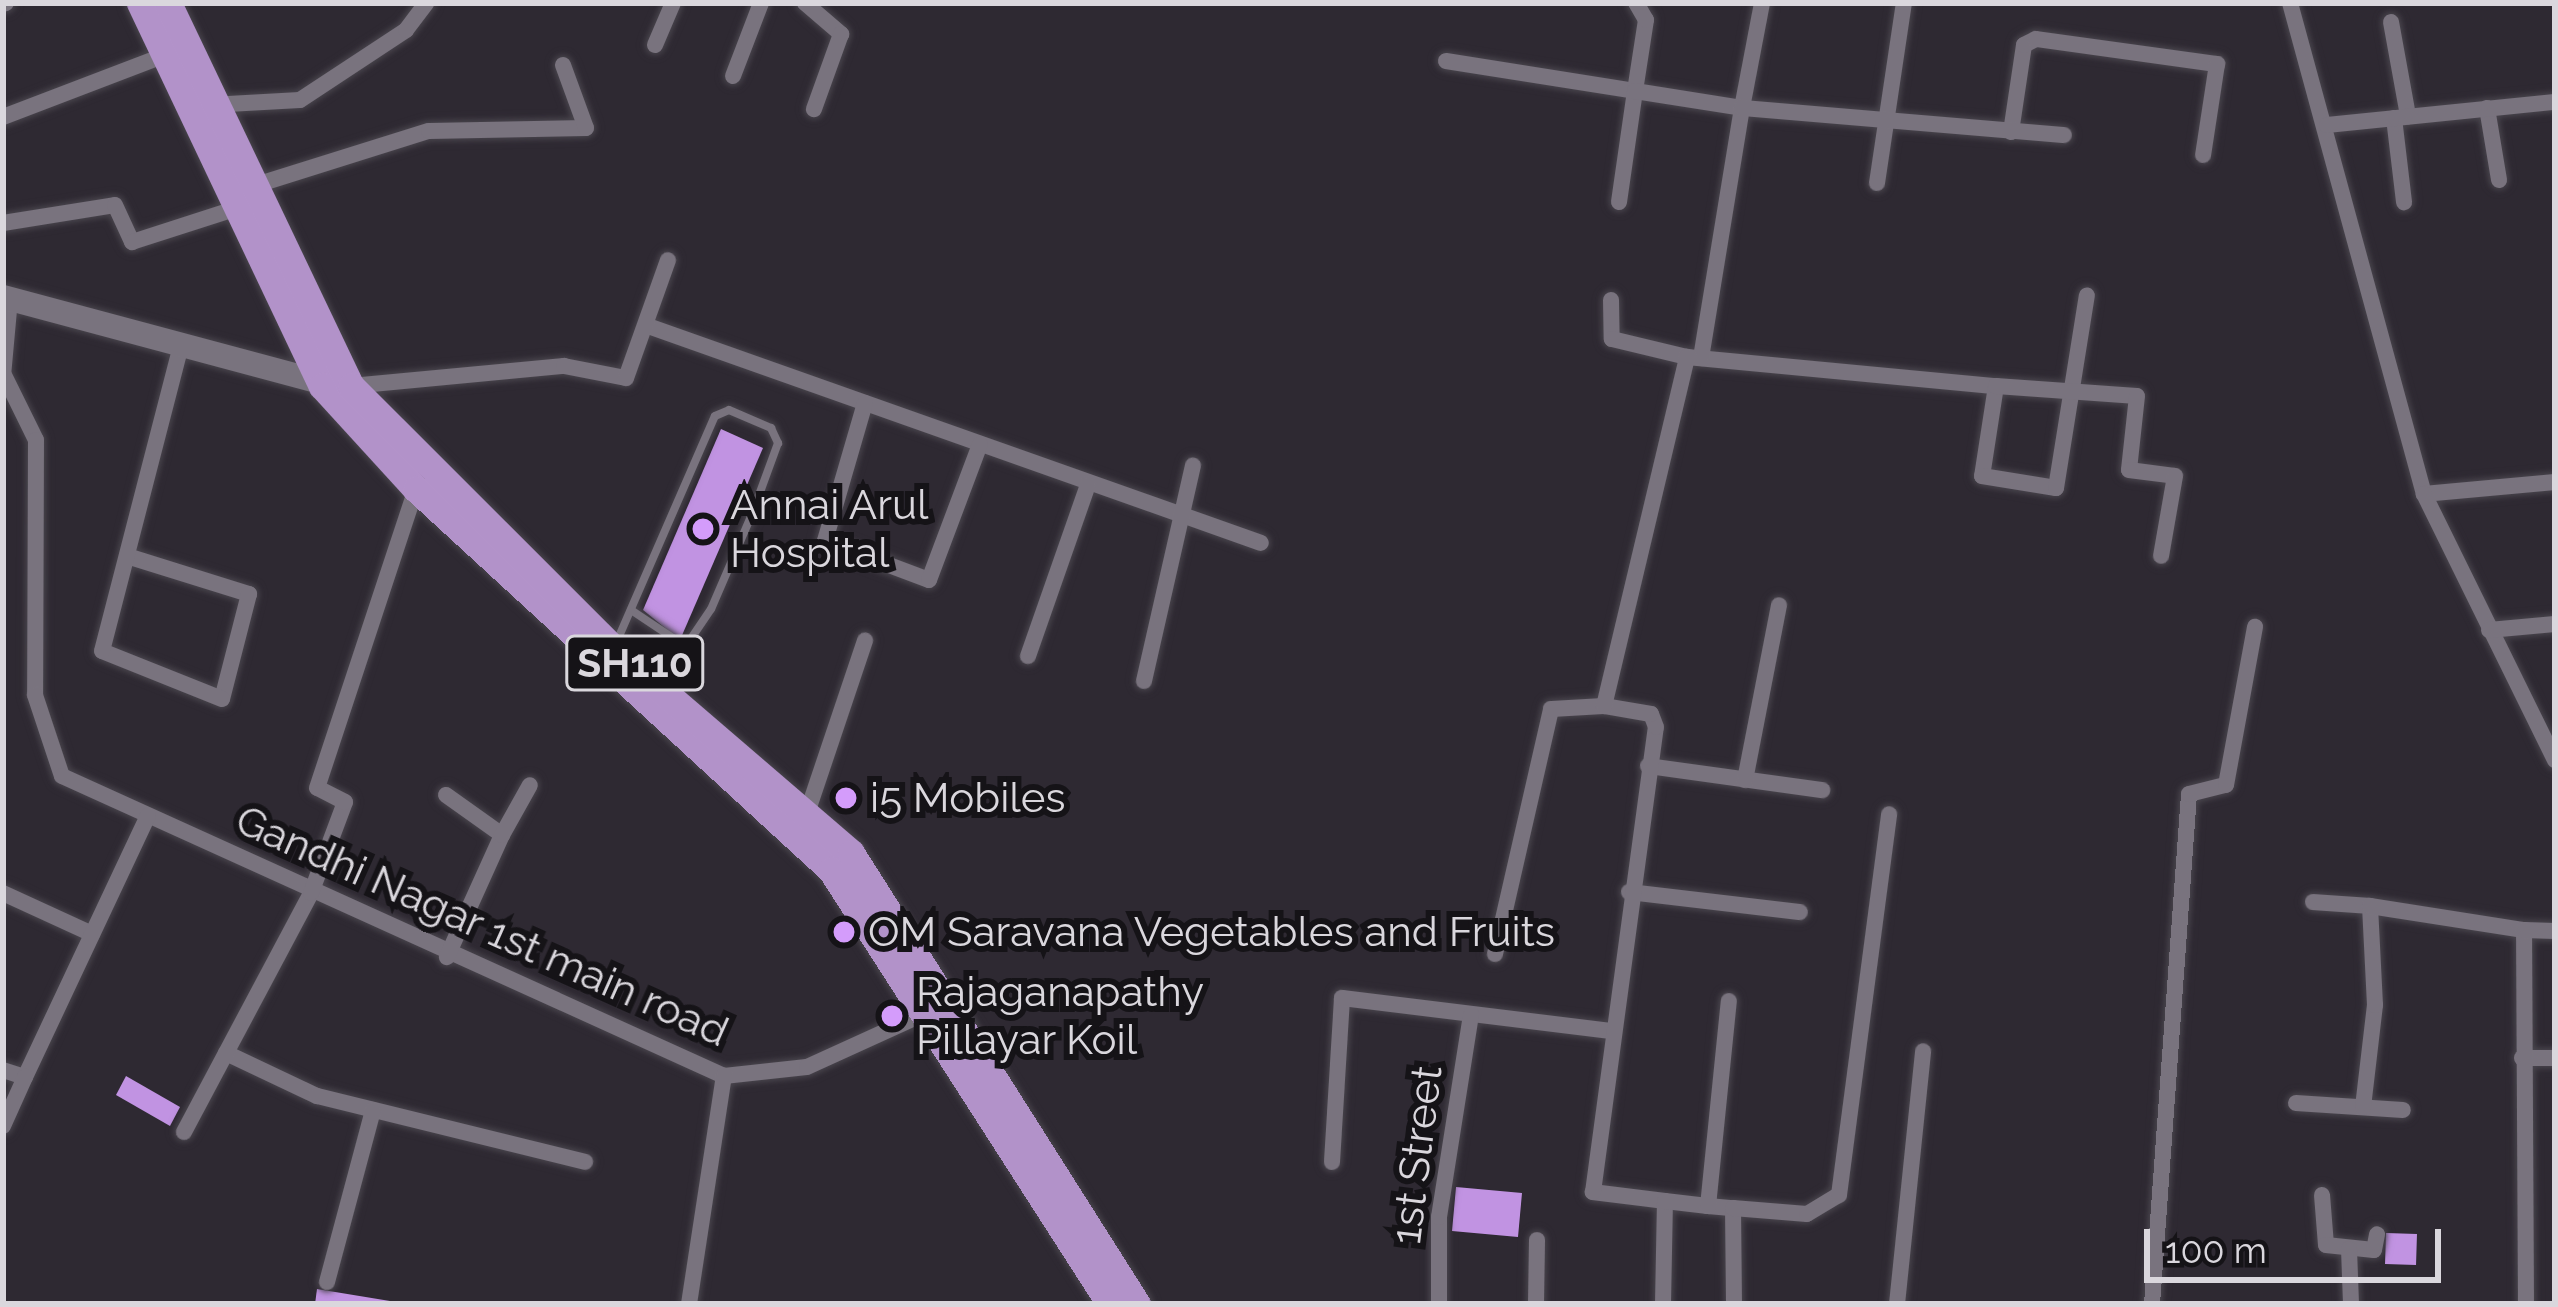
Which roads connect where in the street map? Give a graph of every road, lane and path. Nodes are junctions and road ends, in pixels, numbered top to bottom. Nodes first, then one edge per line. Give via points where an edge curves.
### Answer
1 (140, 3) edge
2 (168, 3) edge
3 (426, 3) edge
4 (673, 3) edge
5 (761, 3) edge
6 (806, 3) edge
7 (1636, 3) edge
8 (1762, 3) edge
9 (1904, 3) edge
10 (2290, 3) edge
11 (2392, 22) dead end
12 (656, 45) dead end
13 (165, 55) junction
14 (1446, 62) dead end
15 (563, 65) dead end
16 (733, 76) dead end
17 (1635, 91) junction
18 (2555, 102) edge
19 (202, 105) junction
20 (2487, 108) junction
21 (814, 109) dead end
22 (1742, 109) junction
23 (3, 117) edge
24 (2401, 117) junction
25 (2327, 125) junction
26 (1886, 126) junction
27 (2011, 132) junction
28 (2064, 135) dead end
29 (2203, 155) dead end
30 (2499, 181) dead end
31 (1877, 183) dead end
32 (253, 186) junction
33 (1619, 202) dead end
34 (2404, 202) dead end
35 (235, 209) junction
36 (3, 223) edge
37 (668, 260) dead end
38 (2087, 295) dead end
39 (6, 297) edge
40 (1611, 300) dead end
41 (648, 326) junction
42 (181, 346) junction
43 (1694, 357) junction
44 (3, 375) edge
45 (322, 386) junction
46 (351, 386) junction
47 (1996, 386) junction
48 (2074, 391) junction
49 (865, 403) junction
50 (980, 444) junction
51 (1193, 465) dead end
52 (2555, 482) edge
53 (1088, 485) junction
54 (416, 489) junction
55 (2424, 494) junction
56 (1181, 518) junction
57 (1261, 543) dead end
58 (127, 556) junction
59 (2161, 556) dead end
60 (1779, 605) dead end
61 (632, 610) junction
62 (2555, 624) edge
63 (2254, 627) dead end
64 (2489, 630) junction
65 (865, 641) dead end
66 (613, 648) junction
67 (688, 648) junction
68 (1028, 656) dead end
69 (1144, 681) dead end
70 (661, 682) junction
71 (1604, 706) junction
72 (2555, 760) edge
73 (1648, 766) junction
74 (1745, 779) junction
75 (530, 785) dead end
76 (1822, 790) dead end
77 (446, 795) dead end
78 (807, 814) junction
79 (1889, 814) dead end
80 (148, 816) junction
81 (502, 835) junction
82 (1629, 892) junction
83 (3, 893) edge
84 (311, 893) junction
85 (2312, 902) dead end
86 (2370, 906) junction
87 (1800, 913) dead end
88 (2524, 929) junction
89 (2555, 931) edge
90 (92, 934) junction
91 (1495, 953) dead end
92 (447, 957) junction
93 (1729, 1001) dead end
94 (935, 1007) junction
95 (1472, 1015) junction
96 (1609, 1030) junction
97 (1923, 1051) dead end
98 (226, 1053) junction
99 (2522, 1058) junction
100 (2555, 1058) edge
101 (3, 1070) edge
102 (724, 1076) junction
103 (25, 1077) junction
104 (2296, 1102) dead end
105 (2363, 1107) junction
106 (373, 1110) junction
107 (2403, 1110) dead end
108 (3, 1126) edge
109 (184, 1132) dead end
110 (585, 1162) dead end
111 (1331, 1162) dead end
112 (2323, 1195) dead end
113 (1665, 1201) junction
114 (1708, 1206) junction
115 (1733, 1208) junction
116 (2377, 1234) dead end
117 (1537, 1240) dead end
118 (2349, 1249) junction
119 (327, 1282) dead end
120 (689, 1304) edge
121 (1109, 1304) edge
122 (1137, 1304) edge
123 (1439, 1304) edge
124 (1536, 1304) edge
125 (1663, 1304) edge
126 (1734, 1304) edge
127 (1897, 1304) edge
128 (2152, 1304) edge
129 (2351, 1304) edge
130 (2525, 1304) edge

1 - 13 main road, SH110
2 - 19 main road, SH110
3 - 19 street via 406,30 300,100
4 - 12 street
5 - 16 street
6 - 21 street via 842,34
7 - 17 street via 1646,20
8 - 22 street
9 - 26 street
10 - 25 street
11 - 24 street
13 - 19 main road, SH110
13 - 23 street
14 - 17 street
15 - 32 street via 586,128 429,131
17 - 22 street
17 - 33 street
18 - 20 street
19 - 32 main road, SH110
19 - 35 main road, SH110
20 - 24 street
20 - 30 street
22 - 26 street
22 - 43 street
24 - 25 street
24 - 34 street
25 - 55 street
26 - 27 street
26 - 31 street
27 - 28 street
27 - 29 street via 2024,45 2036,39 2217,64
32 - 46 main road, SH110
35 - 36 street via 132,242 115,205
35 - 45 main road, SH110
37 - 41 street
38 - 48 street
39 - 42 street
39 - 44 street
40 - 43 street via 1612,340
41 - 46 street via 626,378 564,366
41 - 49 street
42 - 45 street
42 - 58 street
43 - 47 street
43 - 71 street
44 - 80 street, Gandhi Nagar 1st main road via 36,440 35,695 62,776
45 - 46 street
45 - 54 main road, SH110
46 - 66 main road, SH110
47 - 48 street
47 - 48 street via 1982,476 2056,488
48 - 59 street via 2137,396 2129,470 2175,476
49 - 50 street
49 - 50 street via 825,541 928,580
50 - 53 street
51 - 56 street
52 - 55 street
53 - 56 street
53 - 68 street
54 - 84 street via 317,788 344,802
54 - 94 main road, SH110 via 808,844
55 - 64 street
56 - 57 street
56 - 69 street
58 - 58 street via 106,658 222,699 249,594
60 - 74 street
61 - 66 lane
61 - 67 lane
61 - 67 lane via 715,416 729,410 771,428 778,443 752,514
62 - 64 street
63 - 128 street via 2226,785 2189,794
64 - 72 street
65 - 78 street
66 - 70 main road, SH110
67 - 70 lane
70 - 78 main road, SH110
71 - 73 street via 1656,720
71 - 91 street via 1551,709
73 - 74 street
73 - 82 street
74 - 76 street
75 - 81 street
77 - 81 street
78 - 94 main road, SH110 via 851,853
79 - 115 street via 1839,1195 1807,1214
80 - 84 street, Gandhi Nagar 1st main road
80 - 90 street
81 - 92 street
82 - 87 street
82 - 96 street
83 - 90 street
84 - 92 street, Gandhi Nagar 1st main road
84 - 98 street
85 - 86 street
86 - 88 street
86 - 105 street via 2375,1005
88 - 89 street
88 - 99 street
90 - 103 street
92 - 102 street, Gandhi Nagar 1st main road
93 - 114 street
94 - 102 street, Gandhi Nagar 1st main road via 807,1067
94 - 121 main road, SH110
94 - 122 main road, SH110
95 - 96 street
95 - 111 street via 1342,998
95 - 123 street, 1st Street via 1439,1217
96 - 113 street via 1593,1192
97 - 127 street
98 - 106 street
98 - 109 street
99 - 100 street
99 - 130 street
101 - 103 street
102 - 120 street
103 - 108 street
104 - 105 street
105 - 107 street
106 - 110 street
106 - 119 street
112 - 118 street via 2323,1239
113 - 114 street
113 - 125 street
114 - 115 street
115 - 126 street
116 - 118 street via 2374,1250
117 - 124 street
118 - 129 street

